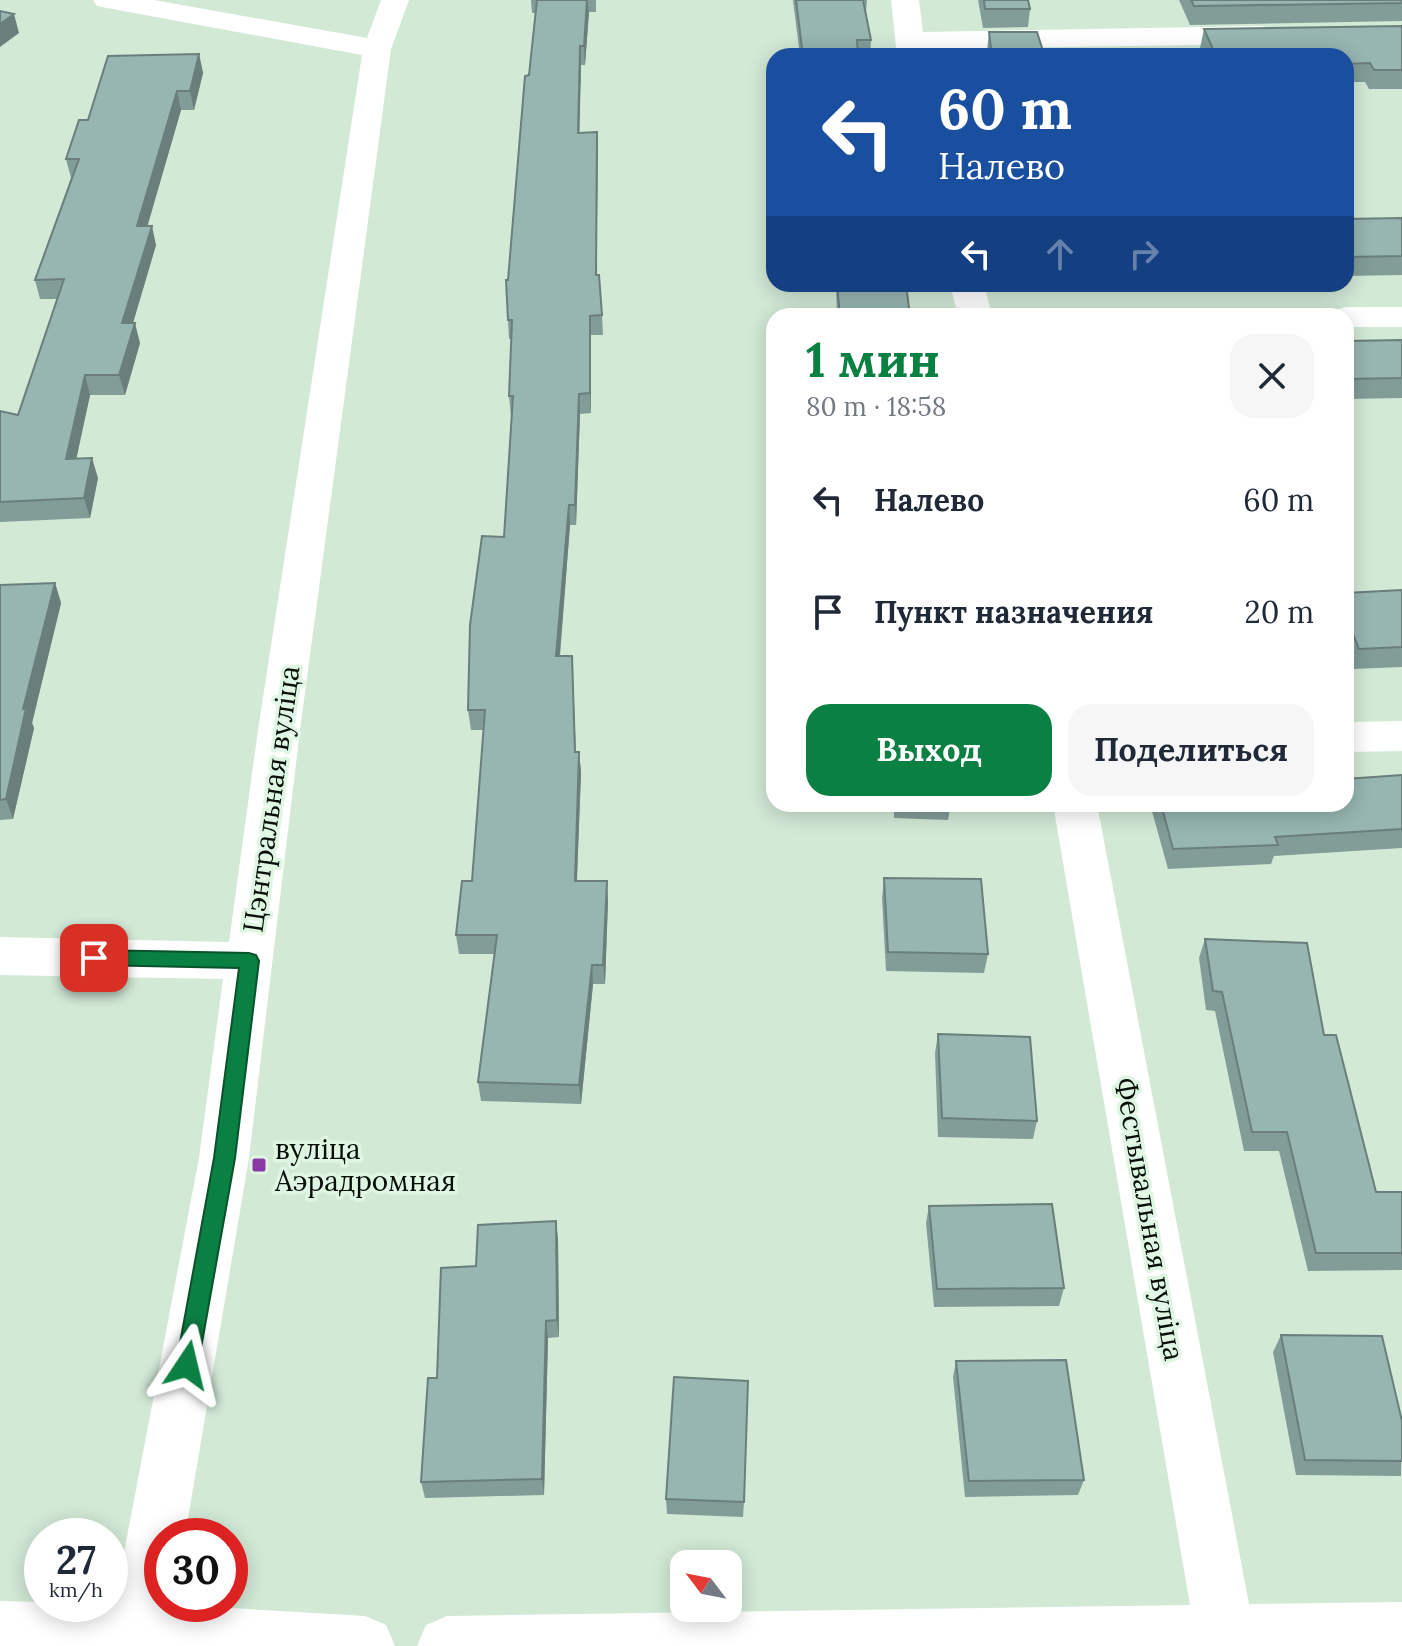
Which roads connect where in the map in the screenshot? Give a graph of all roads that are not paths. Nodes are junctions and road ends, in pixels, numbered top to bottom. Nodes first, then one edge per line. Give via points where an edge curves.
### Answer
1 (107, 0) edge
2 (395, 0) edge
3 (905, 0) edge
4 (1290, 34) edge
5 (910, 48) edge
6 (377, 49) junction
7 (1354, 317) edge
8 (1402, 317) edge
9 (1402, 736) edge
10 (1354, 737) edge
11 (1076, 812) edge
12 (0, 956) edge
13 (249, 961) junction
14 (0, 1631) edge
15 (1402, 1632) edge
16 (1225, 1634) junction
17 (138, 1638) edge
18 (365, 1646) edge
19 (447, 1646) edge

1 - 6 street
2 - 6 street, Цэнтральная вуліца
3 - 5 street
4 - 5 street
6 - 13 street, Цэнтральная вуліца
7 - 8 street
9 - 10 street
11 - 16 street, Фестывальная вуліца
12 - 13 street
13 - 17 street, Цэнтральная вуліца via 224,1158
14 - 17 street
15 - 16 street
16 - 19 street
17 - 18 street

